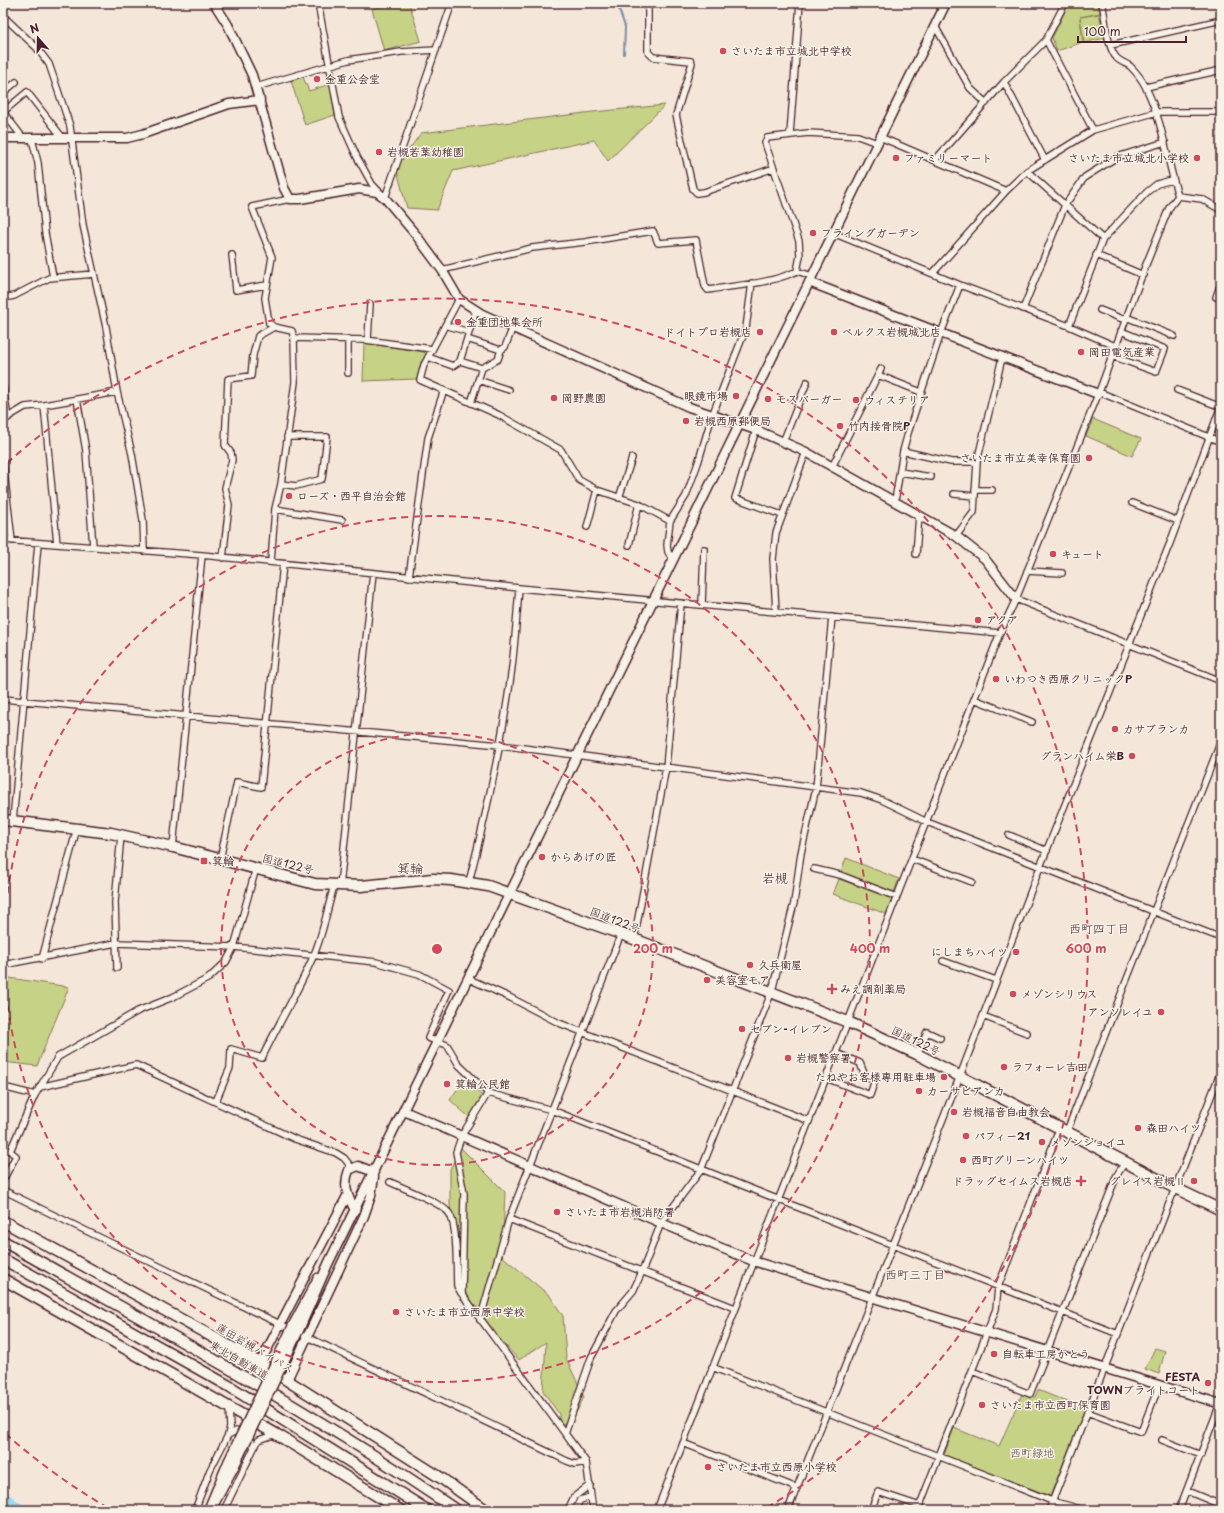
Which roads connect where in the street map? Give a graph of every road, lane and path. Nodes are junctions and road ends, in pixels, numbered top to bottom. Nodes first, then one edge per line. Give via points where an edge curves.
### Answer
1 (214, 3) edge
2 (318, 3) edge
3 (452, 3) edge
4 (648, 3) edge
5 (800, 3) edge
6 (938, 3) edge
7 (946, 3) edge
8 (1066, 3) edge
9 (1102, 3) edge
10 (942, 11) junction
11 (3, 17) edge
12 (1221, 20) edge
13 (935, 26) junction
14 (1046, 40) junction
15 (1111, 45) junction
16 (436, 50) junction
17 (330, 64) junction
18 (1221, 70) edge
19 (16, 82) dead end
20 (1004, 82) junction
21 (256, 87) junction
22 (1146, 87) junction
23 (3, 93) edge
24 (260, 100) junction
25 (986, 102) junction
26 (1157, 112) junction
27 (1221, 112) edge
28 (1093, 130) junction
29 (790, 134) junction
30 (62, 137) junction
31 (3, 138) edge
32 (72, 138) junction
33 (28, 139) junction
34 (878, 140) junction
35 (1165, 142) junction
36 (936, 160) junction
37 (1044, 160) junction
38 (774, 168) junction
39 (1027, 171) junction
40 (1172, 180) junction
41 (1006, 191) junction
42 (1178, 196) junction
43 (385, 198) junction
44 (290, 199) junction
45 (1065, 205) junction
46 (1221, 210) edge
47 (833, 233) junction
48 (1103, 239) junction
49 (232, 255) dead end
50 (1096, 255) junction
51 (442, 270) junction
52 (797, 271) junction
53 (933, 273) junction
54 (94, 274) junction
55 (1143, 275) junction
56 (53, 277) junction
57 (810, 279) junction
58 (752, 283) junction
59 (1221, 283) edge
60 (267, 285) junction
61 (960, 285) junction
62 (3, 298) edge
63 (459, 299) junction
64 (1221, 299) edge
65 (370, 304) dead end
66 (1023, 309) junction
67 (476, 310) junction
68 (1100, 310) dead end
69 (1126, 319) junction
70 (444, 325) junction
71 (513, 326) junction
72 (1069, 326) junction
73 (274, 327) junction
74 (1121, 331) junction
75 (469, 332) junction
76 (941, 334) junction
77 (1174, 336) dead end
78 (294, 338) junction
79 (348, 339) junction
80 (467, 339) junction
81 (368, 340) junction
82 (1115, 346) junction
83 (432, 350) junction
84 (501, 350) junction
85 (1112, 356) junction
86 (428, 357) junction
87 (1002, 358) junction
88 (460, 361) junction
89 (482, 368) junction
90 (348, 373) dead end
91 (478, 380) junction
92 (807, 382) dead end
93 (3, 387) edge
94 (444, 390) junction
95 (508, 390) dead end
96 (1178, 390) dead end
97 (117, 392) junction
98 (921, 392) junction
99 (1098, 393) junction
100 (77, 399) junction
101 (471, 402) junction
102 (44, 405) junction
103 (1221, 406) edge
104 (712, 416) junction
105 (5, 419) edge
106 (740, 424) junction
107 (756, 430) junction
108 (287, 437) junction
109 (1208, 437) junction
110 (783, 442) junction
111 (1221, 442) edge
112 (903, 451) junction
113 (806, 452) junction
114 (632, 458) dead end
115 (3, 462) edge
116 (977, 462) junction
117 (832, 467) junction
118 (900, 472) junction
119 (931, 477) dead end
120 (281, 484) junction
121 (597, 490) junction
122 (992, 490) dead end
123 (975, 493) junction
124 (954, 494) dead end
125 (619, 498) junction
126 (895, 501) junction
127 (1132, 503) dead end
128 (639, 504) junction
129 (275, 509) junction
130 (782, 515) junction
131 (919, 515) junction
132 (342, 520) dead end
133 (670, 521) junction
134 (1178, 521) junction
135 (587, 527) dead end
136 (956, 536) junction
137 (3, 540) edge
138 (12, 541) junction
139 (38, 544) junction
140 (57, 544) junction
141 (629, 545) dead end
142 (93, 547) junction
143 (704, 550) dead end
144 (144, 551) junction
145 (916, 554) dead end
146 (202, 555) junction
147 (223, 558) junction
148 (673, 560) junction
149 (271, 562) junction
150 (283, 564) junction
151 (1027, 571) junction
152 (1062, 572) dead end
153 (373, 573) junction
154 (409, 577) junction
155 (519, 588) junction
156 (1016, 599) junction
157 (653, 600) junction
158 (681, 603) junction
159 (702, 605) junction
160 (776, 611) junction
161 (832, 617) junction
162 (1000, 633) junction
163 (1128, 643) junction
164 (1221, 681) edge
165 (3, 699) edge
166 (974, 699) junction
167 (25, 701) junction
168 (186, 715) junction
169 (1032, 722) dead end
170 (268, 723) junction
171 (358, 732) junction
172 (1221, 741) edge
173 (500, 745) junction
174 (577, 756) junction
175 (666, 767) junction
176 (816, 788) junction
177 (8, 821) edge
178 (927, 822) junction
179 (77, 828) junction
180 (121, 835) junction
181 (1009, 835) dead end
182 (174, 847) junction
183 (1047, 851) junction
184 (912, 858) junction
185 (220, 859) junction
186 (1040, 867) junction
187 (256, 868) junction
188 (814, 868) dead end
189 (469, 882) junction
190 (972, 882) dead end
191 (337, 886) junction
192 (510, 894) junction
193 (897, 897) junction
194 (1153, 912) junction
195 (621, 934) junction
196 (1221, 938) edge
197 (634, 940) junction
198 (116, 943) junction
199 (234, 947) junction
200 (314, 956) junction
201 (42, 959) junction
202 (943, 961) dead end
203 (3, 965) edge
204 (117, 968) dead end
205 (469, 979) junction
206 (996, 980) junction
207 (772, 991) junction
208 (983, 1016) junction
209 (848, 1022) junction
210 (582, 1032) junction
211 (1026, 1034) dead end
212 (940, 1038) dead end
213 (438, 1042) junction
214 (836, 1053) junction
215 (917, 1054) junction
216 (1221, 1071) edge
217 (960, 1076) junction
218 (826, 1078) junction
219 (40, 1087) junction
220 (3, 1088) edge
221 (733, 1092) junction
222 (488, 1093) junction
223 (35, 1095) junction
224 (216, 1101) junction
225 (404, 1110) junction
226 (552, 1110) junction
227 (809, 1121) junction
228 (1063, 1129) junction
229 (462, 1135) junction
230 (1125, 1162) junction
231 (530, 1165) junction
232 (352, 1168) junction
233 (702, 1170) junction
234 (374, 1172) junction
235 (3, 1180) edge
236 (390, 1182) dead end
237 (1175, 1188) junction
238 (3, 1190) edge
239 (348, 1196) junction
240 (778, 1200) junction
241 (355, 1210) junction
242 (1221, 1210) edge
243 (509, 1219) junction
244 (3, 1221) edge
245 (661, 1223) junction
246 (3, 1241) edge
247 (893, 1244) junction
248 (3, 1259) edge
249 (753, 1261) junction
250 (642, 1272) junction
251 (3, 1279) edge
252 (998, 1287) junction
253 (462, 1294) junction
254 (872, 1298) junction
255 (735, 1308) junction
256 (1062, 1313) junction
257 (480, 1320) junction
258 (280, 1323) junction
259 (987, 1334) junction
260 (1118, 1334) junction
261 (307, 1336) junction
262 (1048, 1353) junction
263 (260, 1363) junction
264 (712, 1367) junction
265 (1104, 1369) junction
266 (972, 1371) junction
267 (287, 1380) junction
268 (1159, 1386) junction
269 (1220, 1404) edge
270 (229, 1408) junction
271 (826, 1412) junction
272 (1087, 1412) junction
273 (276, 1434) junction
274 (566, 1434) junction
275 (228, 1435) junction
276 (1162, 1440) dead end
277 (682, 1443) junction
278 (254, 1448) junction
279 (1201, 1455) junction
280 (939, 1457) junction
281 (586, 1462) junction
282 (232, 1463) junction
283 (590, 1485) junction
284 (797, 1488) junction
285 (1187, 1492) junction
286 (591, 1497) junction
287 (1052, 1501) junction
288 (1221, 1505) edge
289 (919, 1508) edge
290 (195, 1510) edge
291 (208, 1510) edge
292 (211, 1510) edge
293 (224, 1510) edge
294 (400, 1510) edge
295 (427, 1510) edge
296 (456, 1510) edge
297 (486, 1510) edge
298 (568, 1510) edge
299 (576, 1510) edge
300 (593, 1510) edge
301 (657, 1510) edge
302 (788, 1510) edge
303 (871, 1510) edge
304 (1049, 1510) edge
305 (1084, 1510) edge
306 (1179, 1510) edge

1 - 21 street via 242,53
2 - 17 street
3 - 16 street
4 - 38 street via 648,52 653,57 692,63 676,115 693,189 697,193 704,192
5 - 29 street
6 - 10 street
7 - 10 street
8 - 14 street
9 - 15 street
10 - 13 street
11 - 32 street via 37,48 49,64
12 - 15 street
13 - 25 street via 970,88
13 - 34 street
14 - 20 street
14 - 28 street
15 - 22 street via 1116,58 1130,67
16 - 17 street via 401,52
16 - 43 street
17 - 21 street
17 - 43 street via 339,117 372,184
18 - 22 street
19 - 23 street
20 - 25 street
20 - 37 street
21 - 24 street
22 - 26 street
24 - 32 street via 229,104 127,138
24 - 44 street via 284,188
25 - 36 street
26 - 27 street
26 - 28 street
26 - 35 street
28 - 37 street
29 - 34 street via 858,136
29 - 38 street via 767,138 765,143
30 - 32 street
30 - 33 street
30 - 33 street via 27,92 3,112
31 - 33 street
32 - 54 street via 83,225
33 - 56 street via 38,163 45,234
34 - 36 street
34 - 47 street
35 - 40 street
35 - 45 street via 1117,157 1084,177
36 - 41 street
37 - 39 street
38 - 52 street via 799,241
39 - 41 street
39 - 45 street
40 - 42 street
40 - 48 street via 1157,184 1147,192
41 - 53 street
42 - 46 street via 1202,199
42 - 55 street via 1169,208
43 - 44 street via 377,192 359,189
43 - 51 street
44 - 60 street via 252,207 272,257
45 - 48 street
45 - 66 street
47 - 53 street
47 - 57 street
48 - 50 street
49 - 60 street via 236,290
50 - 55 street
50 - 72 street
51 - 58 street via 532,248 653,231 658,243 696,240 708,290
51 - 63 street
52 - 57 street
52 - 58 street
53 - 61 street
54 - 56 street
54 - 97 street
55 - 69 street
56 - 62 street via 14,296
57 - 76 street
57 - 106 street
58 - 104 street via 746,328
59 - 64 street via 1216,297
60 - 73 street via 265,298 269,323
61 - 66 street
61 - 76 street
63 - 67 street
63 - 70 street
65 - 81 street
66 - 72 street
67 - 71 street
67 - 75 street
68 - 69 street
69 - 74 street
69 - 77 street
70 - 75 street
70 - 83 street
71 - 84 street via 506,348
71 - 104 street
72 - 82 street
73 - 78 street via 292,331
73 - 147 street via 258,336 251,376 228,379 225,445 231,452 232,460 225,488 229,505
74 - 82 street
74 - 85 street via 1165,349 1156,372
75 - 80 street
76 - 87 street
76 - 98 street
78 - 79 street
78 - 108 street via 295,382
79 - 81 street
79 - 90 street
80 - 84 street
80 - 88 street
81 - 83 street
82 - 85 street
83 - 86 street
84 - 89 street via 498,359
85 - 99 street
86 - 88 street via 453,366
86 - 94 street via 420,380
87 - 99 street
87 - 116 street
88 - 89 street
89 - 91 street
91 - 95 street
91 - 101 street
92 - 110 street
93 - 105 street
94 - 101 street
94 - 154 street via 428,438
96 - 103 street
97 - 100 street
97 - 144 street via 130,441 143,520
98 - 112 street
98 - 117 street via 880,372
99 - 109 street
99 - 151 street
100 - 102 street
100 - 142 street via 86,451
101 - 121 street via 561,450 579,480
102 - 105 street via 25,407
102 - 140 street
103 - 109 street
104 - 106 street
104 - 133 street via 686,496
106 - 107 street
106 - 148 street
107 - 110 street
107 - 130 street via 735,498
108 - 120 street
108 - 120 street via 327,437 322,479 296,486
109 - 111 street
109 - 134 street
110 - 113 street
112 - 116 street via 951,462
112 - 118 street
113 - 117 street
113 - 130 street
114 - 125 street
115 - 138 street
116 - 123 street
117 - 126 street
118 - 119 street
118 - 126 street
120 - 129 street
121 - 125 street
121 - 135 street
122 - 123 street
123 - 124 street
123 - 136 street via 974,512
125 - 128 street
126 - 131 street
127 - 134 street
128 - 133 street
128 - 141 street
129 - 132 street
129 - 149 street
130 - 160 street via 776,533 773,559
131 - 136 street
131 - 145 street
133 - 148 street via 667,545
134 - 163 street
136 - 156 street via 985,559
137 - 138 street
138 - 139 street
139 - 140 street
139 - 167 street
140 - 142 street
142 - 144 street
143 - 159 street
144 - 146 street
146 - 147 street
146 - 168 street
147 - 149 street
148 - 157 street
149 - 150 street
150 - 153 street
150 - 170 street
151 - 152 street
151 - 156 street
153 - 154 street
153 - 171 street
154 - 155 street
155 - 157 street
155 - 173 street via 512,666
156 - 162 street
156 - 163 street
157 - 158 street
157 - 174 street
158 - 159 street
158 - 175 street
159 - 160 street
160 - 161 street
161 - 162 street
161 - 176 street
162 - 166 street
163 - 164 street
163 - 183 street
165 - 167 street
166 - 169 street
166 - 178 street
167 - 168 street
167 - 177 street
168 - 170 street
168 - 182 street
170 - 171 street
170 - 185 street via 261,787 237,782
171 - 173 street
171 - 191 street
172 - 194 street
173 - 174 street
173 - 189 street
174 - 175 street
174 - 192 street
175 - 176 street
175 - 197 street
176 - 178 street via 868,795
176 - 207 street via 801,853 794,903
177 - 179 highway, 国道122号
178 - 184 street
178 - 186 street
179 - 180 highway, 国道122号
179 - 201 street
180 - 182 highway, 国道122号
180 - 198 street via 115,902
181 - 183 street
182 - 185 highway, 国道122号
183 - 186 street
184 - 190 street
184 - 193 street
185 - 187 highway, 国道122号
186 - 194 street
186 - 206 street
187 - 191 highway, 国道122号 via 315,884
187 - 199 street
188 - 193 street
189 - 191 highway, 国道122号 via 433,879 379,885
189 - 192 highway, 国道122号
191 - 200 street
192 - 195 highway, 国道122号
192 - 205 street
193 - 209 street
194 - 196 street
194 - 228 street
195 - 197 highway, 国道122号
195 - 210 street
197 - 207 highway, 国道122号
198 - 199 street
198 - 201 street
198 - 204 street
199 - 200 street
199 - 219 street via 226,962 209,978 174,997 138,1011 58,1057
200 - 213 street via 376,962 419,974 449,990 428,1038
200 - 224 street via 262,1058 232,1049 230,1068
201 - 203 street
202 - 206 street
205 - 210 street
205 - 213 street
206 - 208 street
207 - 209 highway, 国道122号
207 - 221 street
208 - 211 street
208 - 217 street
209 - 214 street
209 - 215 highway, 国道122号
210 - 221 street
210 - 226 street
212 - 215 street via 927,1032
213 - 222 street via 446,1045 459,1065
213 - 225 street
214 - 218 street
214 - 218 street via 860,1063 865,1076 875,1080 870,1095
215 - 217 highway, 国道122号
216 - 237 street
217 - 228 highway, 国道122号
217 - 247 street
218 - 227 street
219 - 223 street
219 - 224 street via 136,1065
220 - 223 street
221 - 227 street
221 - 233 street
222 - 226 street
222 - 229 street
223 - 235 street via 10,1151 16,1156
224 - 232 street via 294,1139 336,1153
225 - 229 street
225 - 234 street
226 - 231 street
226 - 233 street
227 - 240 street
228 - 230 highway, 国道122号
228 - 252 street
229 - 231 street
229 - 253 street via 456,1152 464,1194
230 - 237 highway, 国道122号
230 - 256 street via 1117,1175
231 - 243 street
231 - 245 street
232 - 234 street via 358,1166
232 - 239 street via 347,1175
233 - 240 street
233 - 245 street
234 - 241 street
234 - 261 street via 371,1196 364,1216
236 - 253 street via 441,1206 450,1214 454,1225 457,1286
237 - 242 highway, 国道122号
237 - 260 street
238 - 258 street via 142,1259
239 - 241 street
239 - 258 street
240 - 247 street
240 - 249 street
241 - 282 street, bridge via 328,1264 311,1290
243 - 250 street
243 - 257 street
244 - 263 highway, 蓮田岩槻バイパス
245 - 249 street
245 - 250 street
246 - 296 highway, 東北自動車道 via 235,1371 359,1446
247 - 252 street
247 - 254 street
248 - 295 highway via 229,1386
249 - 254 street
249 - 255 street
250 - 255 street
250 - 274 street via 633,1291 616,1310 591,1358
251 - 270 highway
252 - 256 street
252 - 259 street via 996,1309
253 - 257 street
254 - 259 street
254 - 271 street
255 - 264 street
256 - 260 street
256 - 262 street
257 - 274 street
258 - 261 street
258 - 263 street
259 - 262 street
259 - 266 street
260 - 265 street
261 - 267 street
261 - 281 street via 567,1461 575,1464
262 - 265 street
262 - 266 street via 1030,1394
263 - 267 highway, 蓮田岩槻バイパス
264 - 271 street
264 - 277 street
265 - 268 street
265 - 272 street
266 - 280 street
267 - 297 highway, 蓮田岩槻バイパス via 441,1478
268 - 269 street
268 - 272 street via 1141,1432
269 - 279 street
270 - 273 highway
270 - 275 street
271 - 280 street
271 - 284 street
272 - 287 street
273 - 278 street via 259,1440
273 - 294 highway
274 - 281 street
275 - 278 street via 236,1431 251,1439
275 - 290 street via 210,1470
276 - 279 street
277 - 284 street
277 - 301 street
278 - 293 street
279 - 285 street
280 - 287 street
280 - 289 street
281 - 283 street
282 - 291 street
282 - 292 street
283 - 286 street
283 - 298 street via 574,1497
284 - 302 street
285 - 288 street
285 - 306 street
286 - 299 street via 580,1500
286 - 300 street
287 - 304 street
287 - 305 street
289 - 303 street via 878,1492

